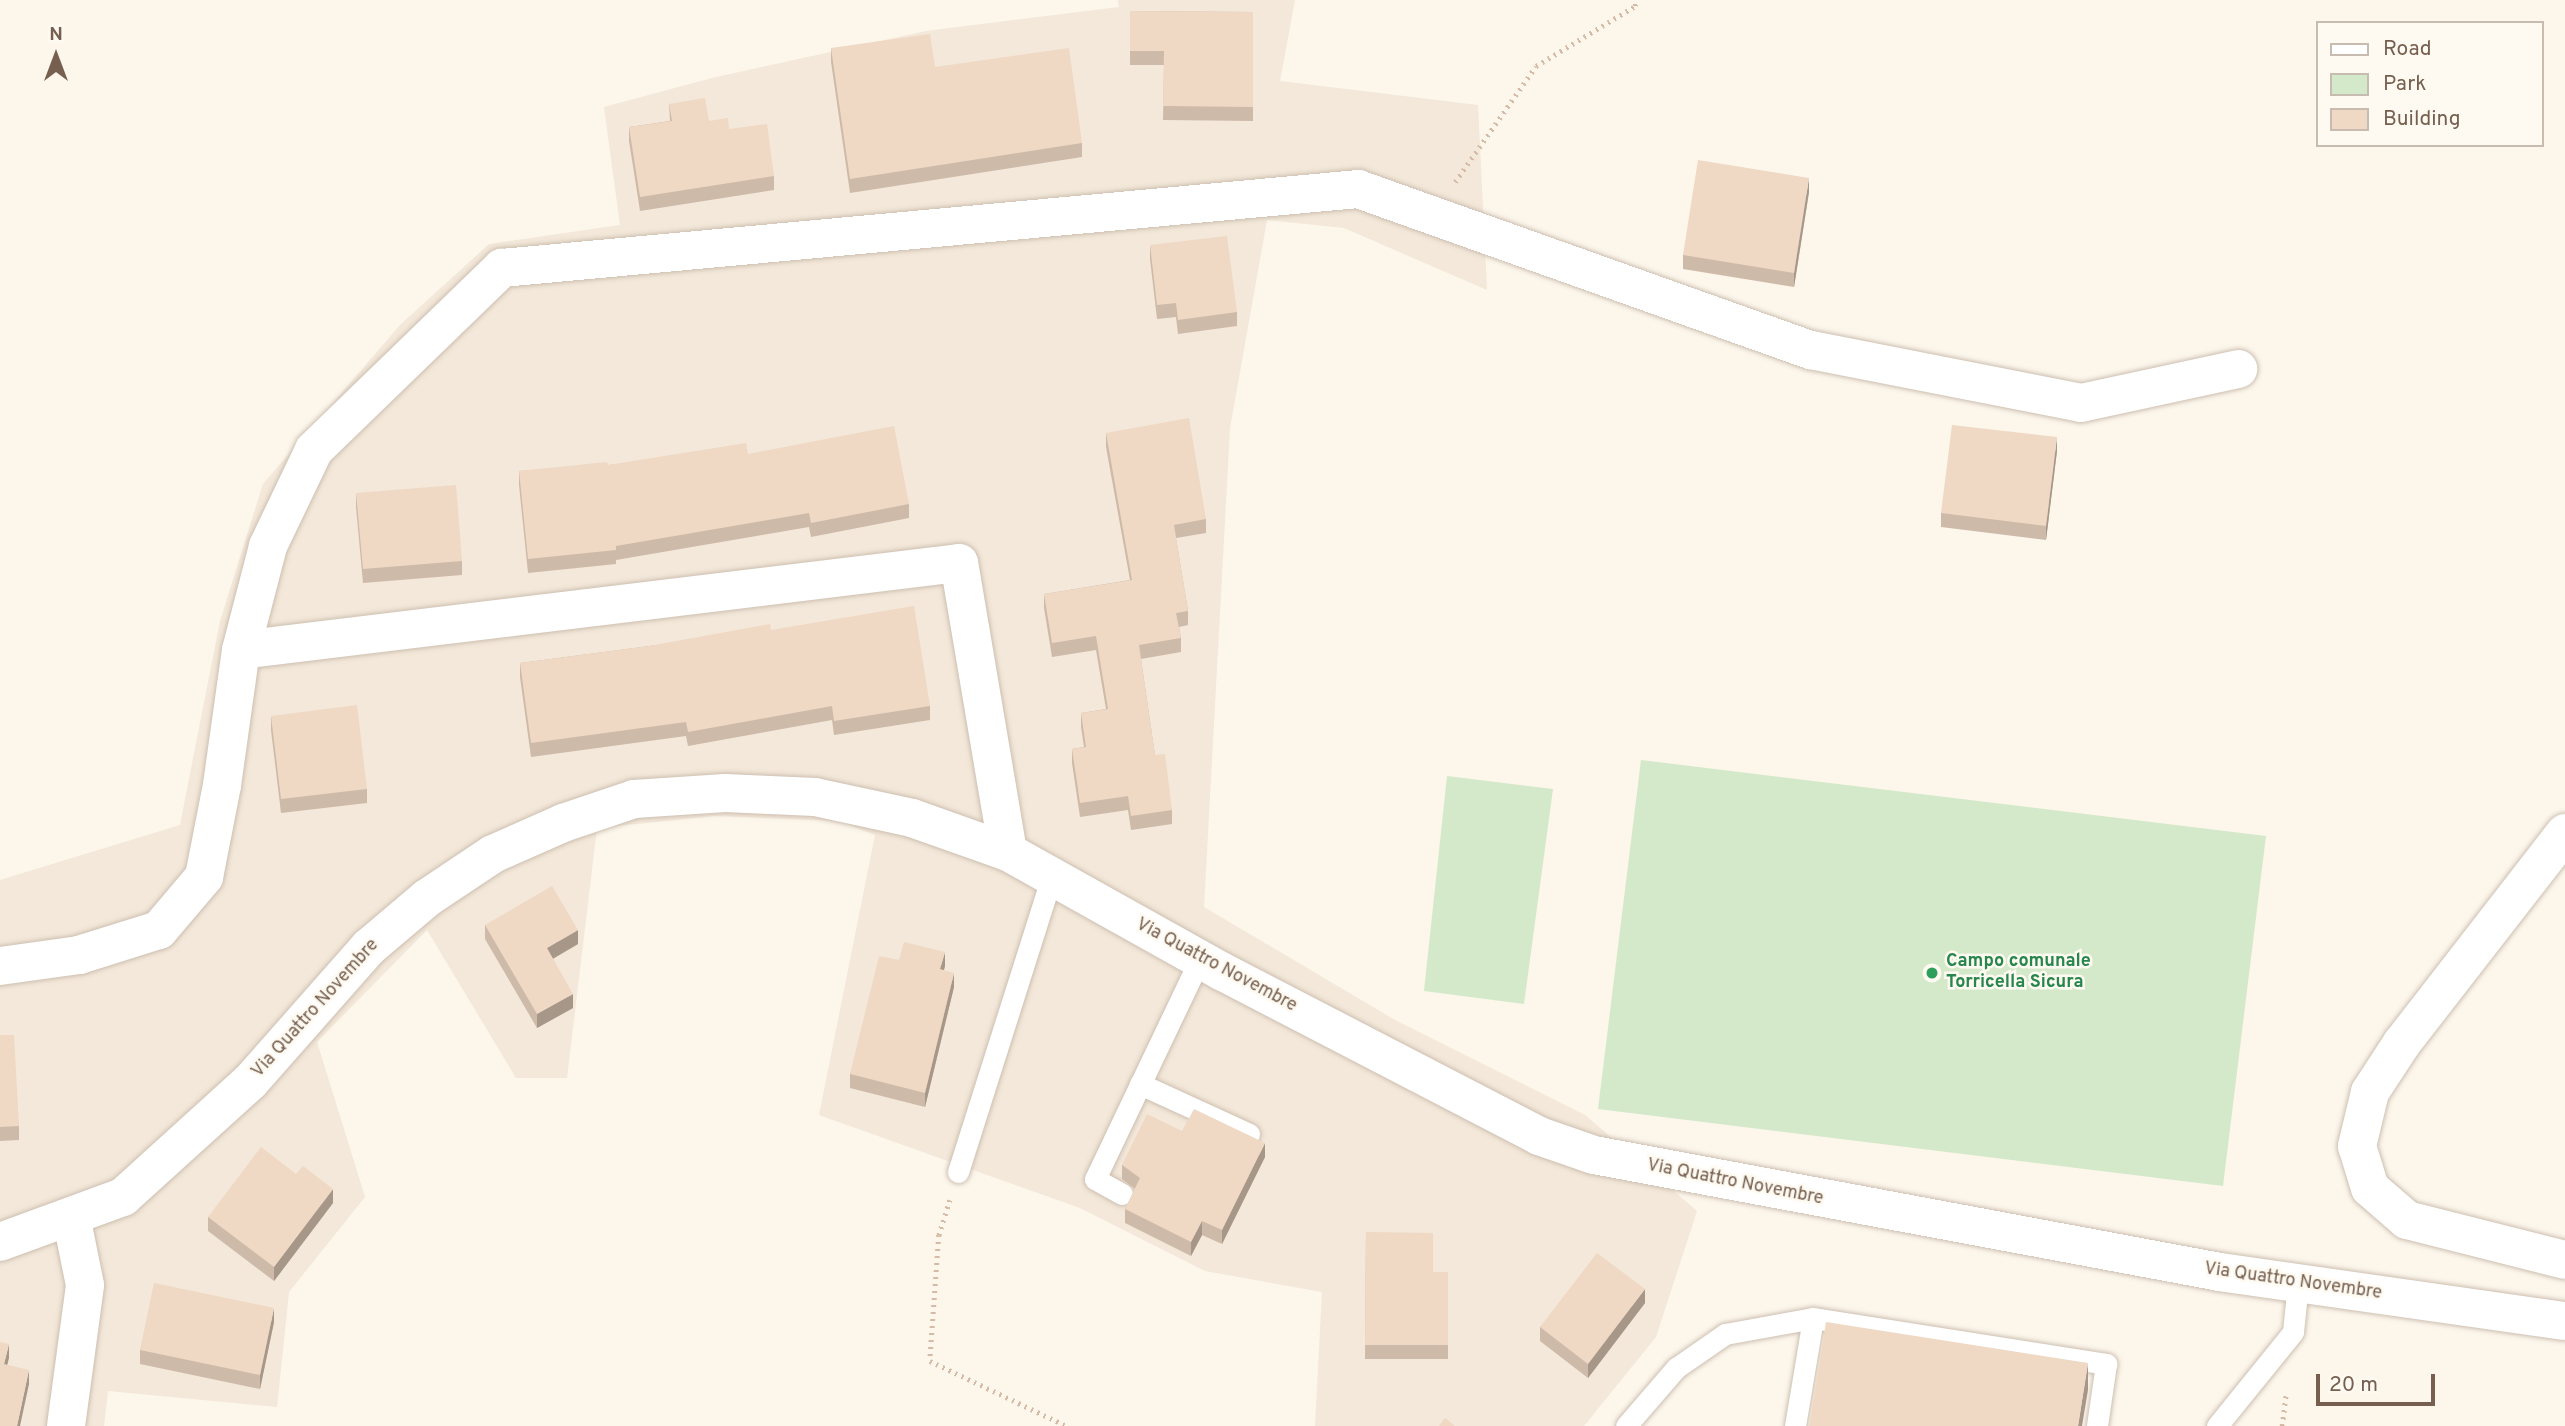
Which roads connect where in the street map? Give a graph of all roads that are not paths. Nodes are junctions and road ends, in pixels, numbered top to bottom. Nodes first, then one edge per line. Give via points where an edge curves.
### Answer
1 (2238, 369) dead end
2 (241, 650) junction
3 (2565, 832) edge
4 (1008, 852) junction
5 (1052, 875) junction
6 (1200, 959) junction
7 (0, 966) edge
8 (1140, 1084) junction
9 (1249, 1134) edge
10 (958, 1172) road end
11 (1122, 1194) dead end
12 (71, 1216) junction
13 (0, 1242) edge
14 (2565, 1260) edge
15 (2298, 1283) junction
16 (1813, 1318) junction
17 (2565, 1321) edge
18 (66, 1426) edge
19 (1626, 1426) edge
20 (1795, 1426) edge
21 (2097, 1426) edge
22 (2217, 1426) edge

1 - 2 street via 2081,402 1811,350 1358,189 502,268 314,450 268,546
2 - 4 street via 959,563
2 - 7 street via 204,877 159,930 79,955
3 - 14 street via 2402,1043 2371,1091 2357,1146 2371,1188 2407,1220
4 - 5 street, Via Quattro Novembre
4 - 12 street, Via Quattro Novembre via 912,818 815,797 725,793 634,799 563,822 493,854 427,898 369,948 250,1082 123,1197
5 - 6 street, Via Quattro Novembre
5 - 10 lane
6 - 8 lane
6 - 15 street, Via Quattro Novembre via 1539,1136 1594,1156
8 - 9 lane
8 - 11 lane via 1095,1178
12 - 13 street, Via Quattro Novembre
12 - 18 street via 85,1285
15 - 17 street, Via Quattro Novembre
15 - 22 lane via 2293,1332
16 - 19 lane via 1725,1334 1676,1368
16 - 20 lane
16 - 21 lane via 2106,1364

